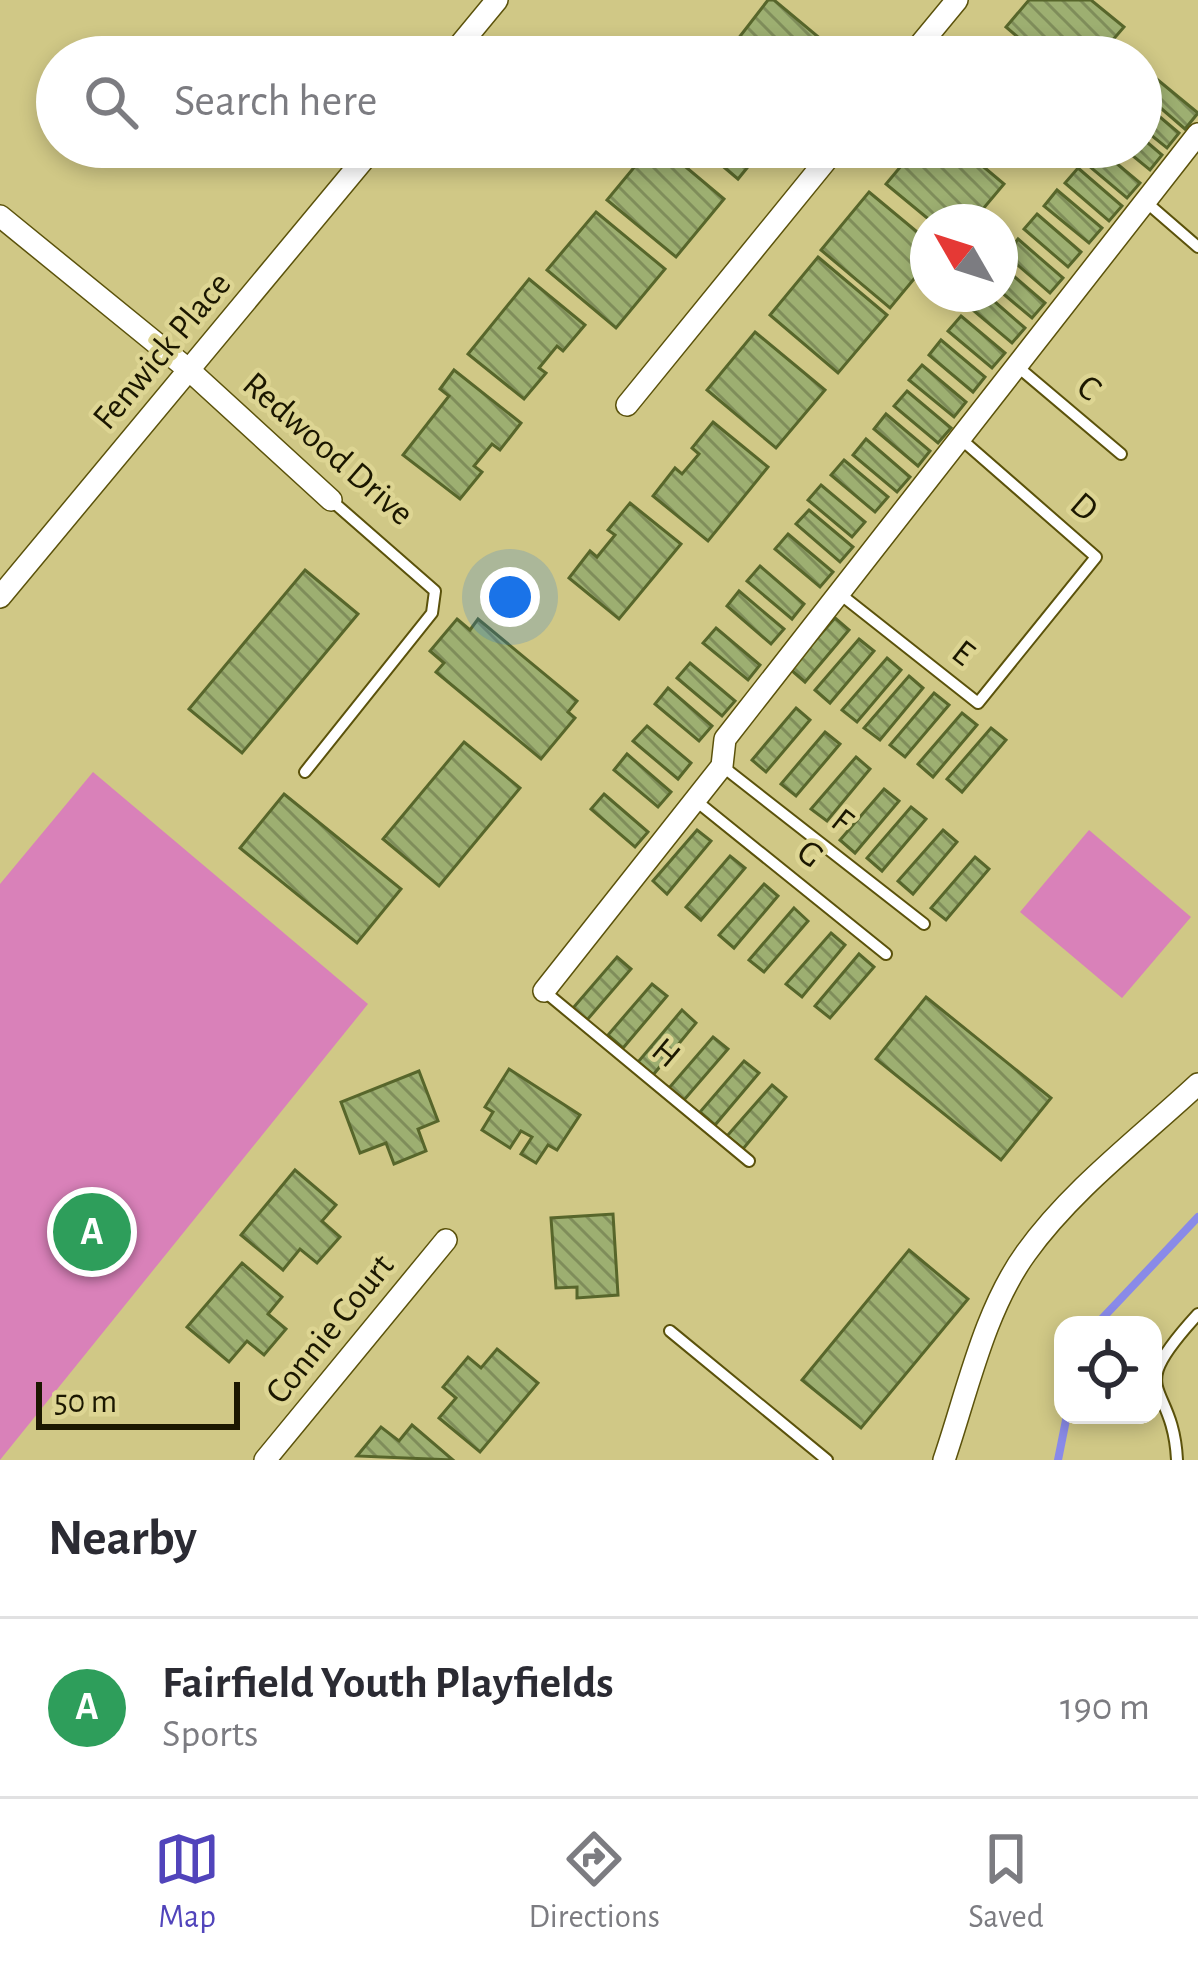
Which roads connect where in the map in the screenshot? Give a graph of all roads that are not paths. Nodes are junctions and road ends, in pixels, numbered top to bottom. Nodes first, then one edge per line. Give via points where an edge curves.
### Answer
1 (497, 0) edge
2 (957, 0) edge
3 (467, 36) edge
4 (927, 36) edge
5 (1198, 134) edge
6 (357, 168) edge
7 (820, 168) edge
8 (1145, 201) junction
9 (0, 216) edge
10 (1198, 247) edge
11 (1018, 367) junction
12 (189, 370) junction
13 (627, 405) dead end
14 (962, 440) junction
15 (1121, 454) dead end
16 (331, 500) joint
17 (838, 592) junction
18 (0, 597) edge
19 (1037, 630) joint
20 (722, 766) junction
21 (305, 772) dead end
22 (695, 800) junction
23 (924, 924) dead end
24 (886, 954) dead end
25 (544, 991) joint
26 (1198, 1084) edge
27 (749, 1161) dead end
28 (446, 1240) dead end
29 (1198, 1314) edge
30 (670, 1331) dead end
31 (265, 1460) edge
32 (827, 1460) edge
33 (944, 1460) edge
34 (1177, 1460) edge

1 - 3 street
2 - 4 street
5 - 8 street
6 - 12 street, Fenwick Place
7 - 13 street
8 - 10 lane
8 - 11 street
9 - 12 street, Redwood Drive
11 - 14 street
11 - 15 lane, C
12 - 16 street, Redwood Drive
12 - 18 street, Fenwick Place
14 - 17 street
14 - 19 lane, D via 1096,557
16 - 21 lane, Redwood Drive via 435,591 432,613
17 - 19 lane, E via 978,703
17 - 20 street via 725,739
20 - 22 street
20 - 23 lane, F
22 - 24 lane, G
22 - 25 street
25 - 27 lane, H
26 - 33 street via 1024,1255 1001,1297
28 - 31 street, Connie Court
29 - 34 lane via 1157,1363 1154,1379
30 - 32 lane

